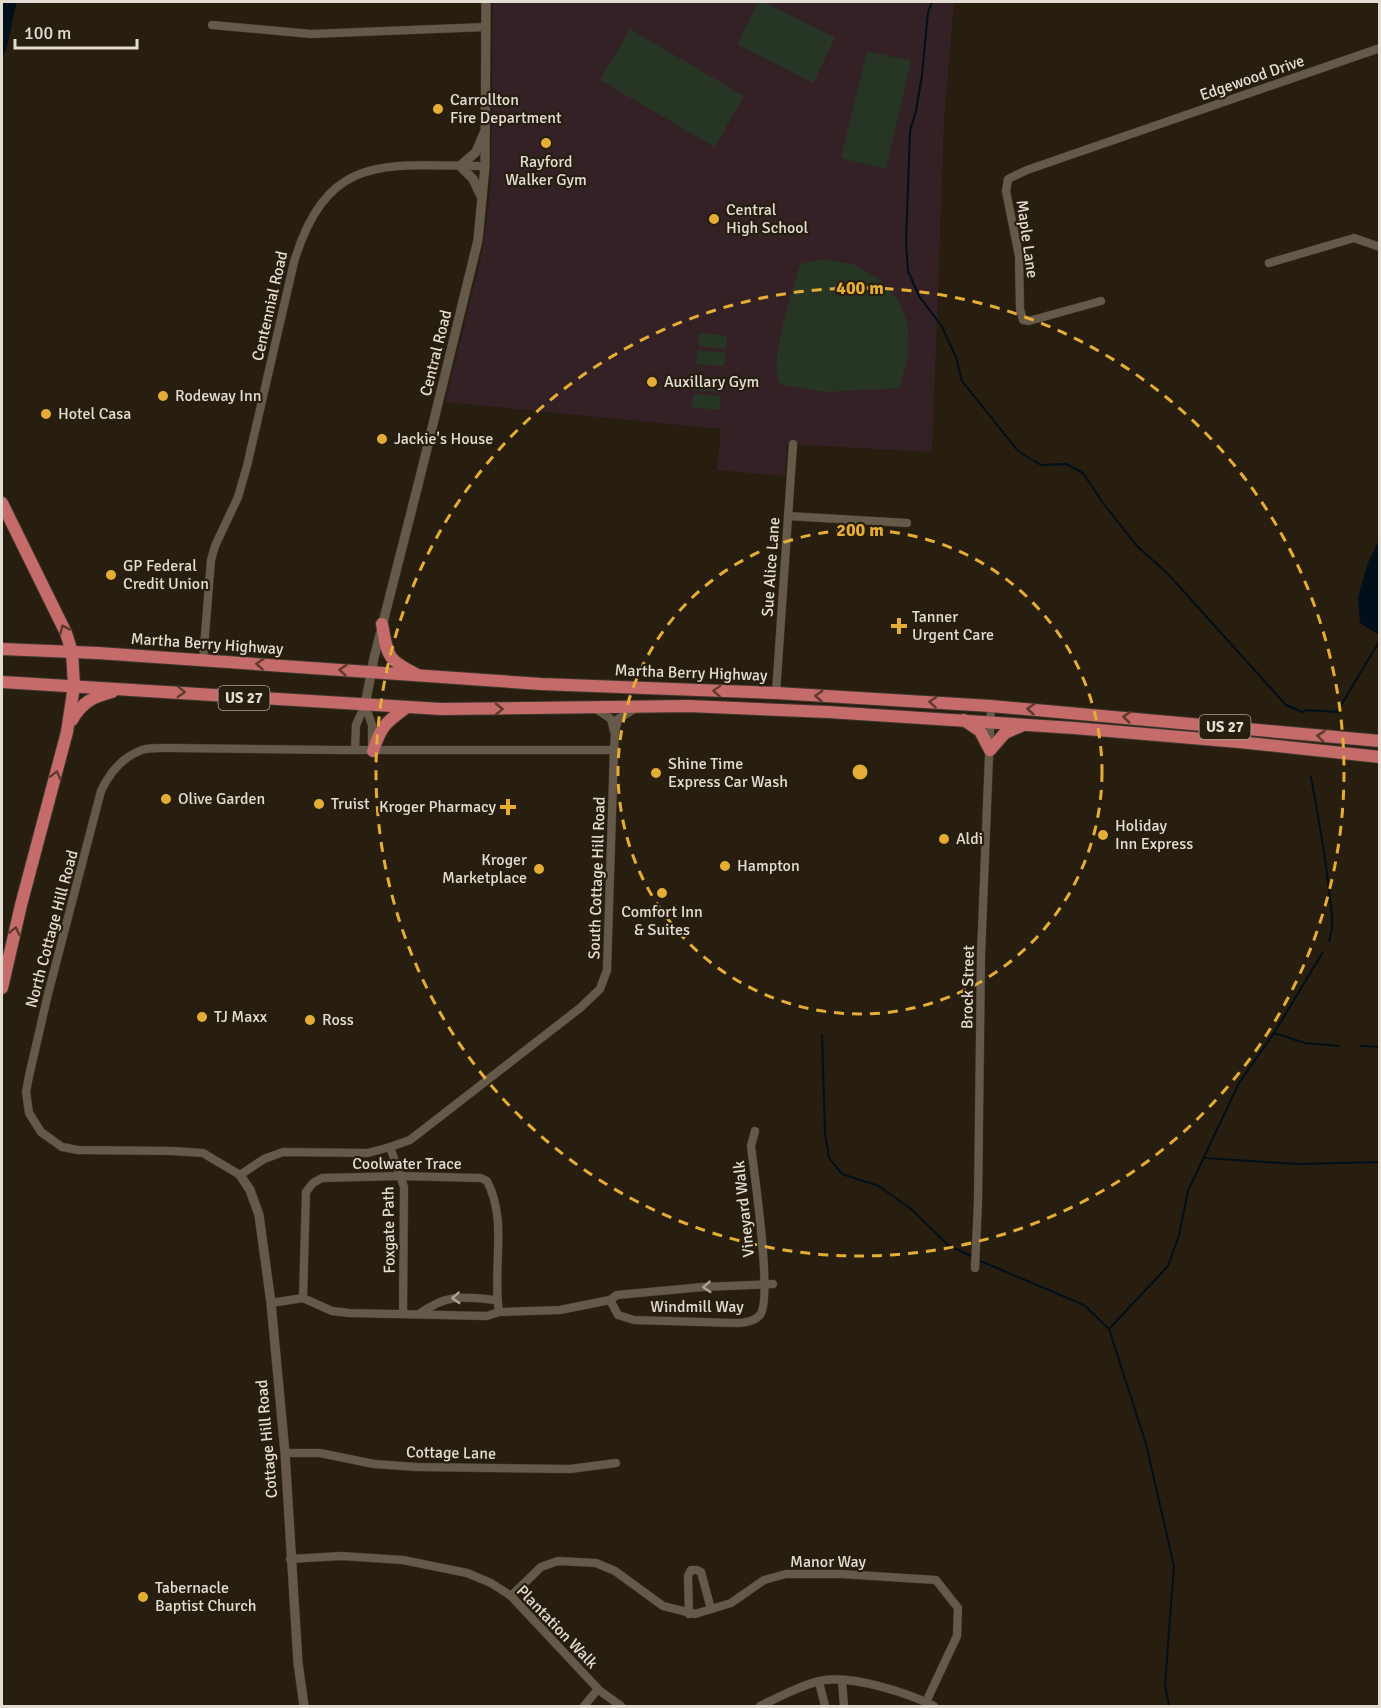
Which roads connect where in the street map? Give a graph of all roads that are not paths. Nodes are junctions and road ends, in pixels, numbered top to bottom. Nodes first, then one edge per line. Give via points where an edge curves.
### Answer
1 (486, 2) edge
2 (212, 25) dead end
3 (486, 27) junction
4 (1380, 48) edge
5 (486, 129) junction
6 (1133, 134) joint
7 (460, 166) junction
8 (485, 166) junction
9 (483, 200) junction
10 (1380, 247) edge
11 (1269, 263) dead end
12 (1101, 301) dead end
13 (793, 444) dead end
14 (2, 503) edge
15 (788, 516) junction
16 (907, 523) dead end
17 (382, 624) junction
18 (2, 649) edge
19 (72, 652) junction
20 (203, 660) junction
21 (370, 673) junction
22 (419, 676) junction
23 (2, 682) edge
24 (74, 686) junction
25 (122, 690) junction
26 (776, 693) junction
27 (365, 705) junction
28 (991, 706) junction
29 (406, 707) junction
30 (639, 707) junction
31 (593, 708) junction
32 (773, 709) junction
33 (962, 719) junction
34 (990, 721) junction
35 (1028, 724) junction
36 (67, 732) junction
37 (615, 732) junction
38 (1380, 741) edge
39 (355, 750) junction
40 (614, 750) junction
41 (990, 750) junction
42 (373, 751) junction
43 (1380, 757) edge
44 (2, 988) edge
45 (755, 1131) dead end
46 (390, 1148) junction
47 (240, 1175) junction
48 (401, 1176) junction
49 (975, 1268) dead end
50 (769, 1285) junction
51 (303, 1298) junction
52 (497, 1300) junction
53 (610, 1300) junction
54 (271, 1304) junction
55 (499, 1312) junction
56 (403, 1313) junction
57 (419, 1314) junction
58 (285, 1453) junction
59 (616, 1463) dead end
60 (290, 1559) junction
61 (511, 1596) junction
62 (711, 1609) junction
63 (689, 1614) junction
64 (842, 1681) junction
65 (819, 1682) junction
66 (598, 1689) junction
67 (926, 1702) junction
68 (616, 1705) edge
69 (304, 1707) edge
70 (584, 1707) edge
71 (760, 1707) edge
72 (825, 1707) edge
73 (844, 1707) edge
74 (934, 1707) edge

1 - 3 street, Central Road
2 - 3 street via 311,34
3 - 5 street, Central Road
4 - 6 street, Edgewood Drive
5 - 7 street via 476,152
5 - 8 street, Central Road
6 - 12 street, Maple Lane via 1027,170 1006,183 1023,320
7 - 8 street, Centennial Road
7 - 9 street via 473,179
7 - 20 street, Centennial Road via 396,165 367,171 323,199 310,219 294,262 238,497 211,560
8 - 9 street, Central Road
9 - 17 street, Central Road via 474,258
10 - 11 street via 1354,238
13 - 15 street, Sue Alice Lane
19 -> 14 highway
15 - 16 street
15 - 26 street, Sue Alice Lane
17 - 21 street, Central Road
17 - 22 highway via 387,653
18 - 19 highway, Martha Berry Highway / US 27
19 - 20 highway, Martha Berry Highway / US 27
19 - 24 highway
21 -> 20 highway, Martha Berry Highway / US 27
21 - 22 highway, Martha Berry Highway / US 27
21 - 27 street, Central Road
26 -> 22 highway, Martha Berry Highway / US 27
23 - 24 highway, Martha Berry Highway / US 27
24 - 25 highway, Martha Berry Highway / US 27
24 - 36 highway
25 -> 27 highway, Martha Berry Highway / US 27
25 - 36 highway via 87,701
28 -> 26 highway, Martha Berry Highway / US 27
26 - 32 highway
27 - 29 highway, Martha Berry Highway / US 27
27 - 39 street, Central Road via 356,725
27 - 42 street, Central Road via 372,725
28 - 34 street, Brock Street
38 -> 28 highway, Martha Berry Highway / US 27
29 -> 31 highway, Martha Berry Highway / US 27
29 - 42 highway via 379,731
30 - 31 highway, Martha Berry Highway / US 27
30 - 32 highway, Martha Berry Highway / US 27
30 - 37 street via 618,719
31 - 37 street via 611,719
32 - 33 highway, Martha Berry Highway / US 27
33 - 34 highway, Martha Berry Highway / US 27
33 - 41 highway via 980,731
34 - 35 highway, Martha Berry Highway / US 27
34 - 41 street, Brock Street
35 - 41 highway via 1005,733
35 - 43 highway, Martha Berry Highway / US 27
44 -> 36 highway
37 - 40 street, South Cottage Hill Road
39 - 42 street
39 - 47 street, North Cottage Hill Road via 142,750 109,775 101,791 31,1068 26,1092 28,1113 41,1132 62,1147 203,1153
40 - 42 street
40 - 46 street, South Cottage Hill Road via 607,970 600,989 429,1126
41 - 49 street, Brock Street via 981,955
45 - 50 street, Vineyard Walk via 751,1146
46 - 47 street, South Cottage Hill Road via 368,1153 283,1152
46 - 48 street, Foxgate Path
47 - 54 street, Cottage Hill Road via 259,1215
48 - 51 street, Coolwater Trace via 322,1178 313,1183 306,1192
48 - 52 street, Coolwater Trace via 487,1180 499,1235
48 - 56 street, Foxgate Path
50 -> 53 street, Windmill Way via 617,1295
50 - 53 street, Windmill Way via 760,1316 746,1322 634,1320 618,1315
51 - 54 street
51 - 56 street, Windmill Way via 332,1311
52 - 55 street, Coolwater Trace
52 -> 57 street via 452,1297
53 - 55 street, Windmill Way via 560,1310
54 - 58 street, Cottage Hill Road
55 - 57 street, Windmill Way via 487,1316
56 - 57 street, Windmill Way
58 - 59 street, Cottage Lane via 320,1453 374,1464 417,1467 570,1469
58 - 60 street, Cottage Hill Road
60 - 61 street, Plantation Walk via 341,1556 403,1560 467,1573
60 - 69 street, Cottage Hill Road
61 - 63 street via 541,1567 558,1561 596,1563 615,1571 663,1606
61 - 66 street, Plantation Walk
62 - 63 street, Manor Way
62 - 63 street via 701,1572 691,1570
62 - 67 street, Manor Way via 731,1603 764,1580 786,1574 936,1580 958,1608 957,1636
64 - 65 street
64 - 67 street via 869,1683
64 - 73 street
65 - 71 street
65 - 72 street
66 - 68 street, Plantation Walk
66 - 70 street
67 - 74 street

